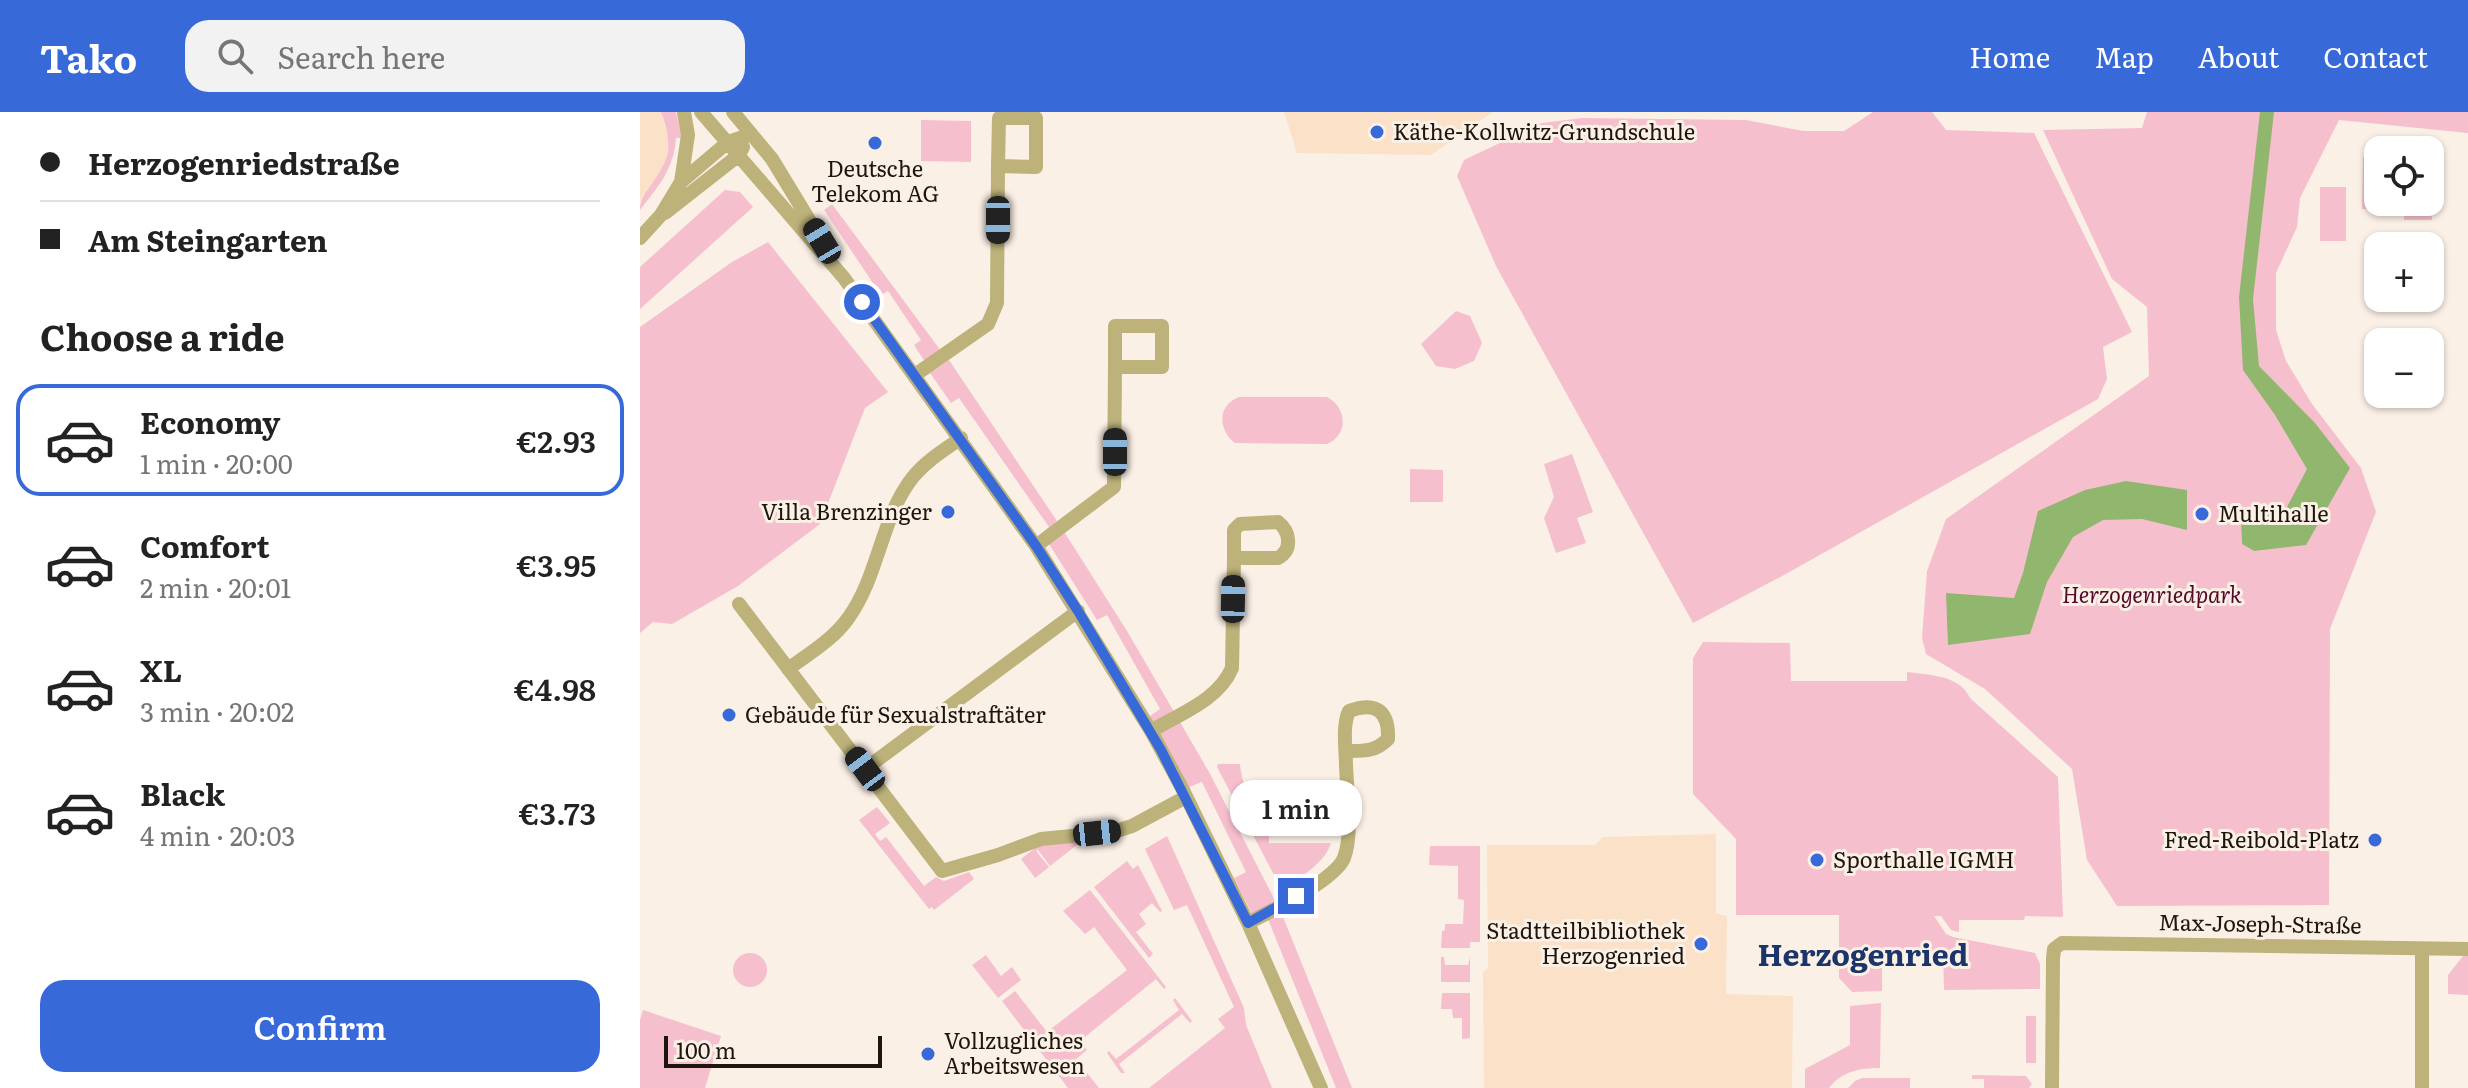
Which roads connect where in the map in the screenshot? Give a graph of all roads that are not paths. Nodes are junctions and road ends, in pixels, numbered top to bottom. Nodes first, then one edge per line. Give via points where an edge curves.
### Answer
1 (684, 112) edge
2 (701, 112) edge
3 (733, 112) edge
4 (751, 134) junction
5 (728, 142) junction
6 (739, 155) junction
7 (998, 166) dead end
8 (681, 182) junction
9 (661, 215) junction
10 (640, 238) edge
11 (844, 278) junction
12 (1115, 367) dead end
13 (915, 375) junction
14 (961, 438) junction
15 (1036, 546) junction
16 (1234, 558) dead end
17 (739, 604) dead end
18 (1078, 611) junction
19 (788, 669) junction
20 (1151, 731) junction
21 (1346, 751) dead end
22 (865, 769) junction
23 (1186, 797) junction
24 (1248, 923) junction
25 (2422, 949) junction
26 (2468, 949) edge
27 (1321, 1088) edge
28 (2052, 1088) edge
29 (2422, 1088) edge

1 - 8 street via 688,135
2 - 5 street
3 - 4 street
4 - 5 street
4 - 6 street
4 - 11 street via 772,159
5 - 6 street
5 - 8 street
6 - 9 street
6 - 11 street
7 - 13 street via 997,303 988,324
8 - 9 street
9 - 10 street
11 - 13 street
12 - 15 street via 1114,487
13 - 14 street
14 - 15 street
14 - 19 street via 912,478 847,620
15 - 18 street
16 - 20 street via 1232,668 1227,680
17 - 19 street
18 - 20 street
18 - 22 street
19 - 22 street
20 - 23 street
21 - 24 street via 1344,857 1312,887
22 - 23 street via 942,871 1041,839 1113,832
23 - 24 street
24 - 27 street
25 - 26 street, Max-Joseph-Straße
25 - 28 street, Max-Joseph-Straße via 2062,943 2054,949
25 - 29 street

